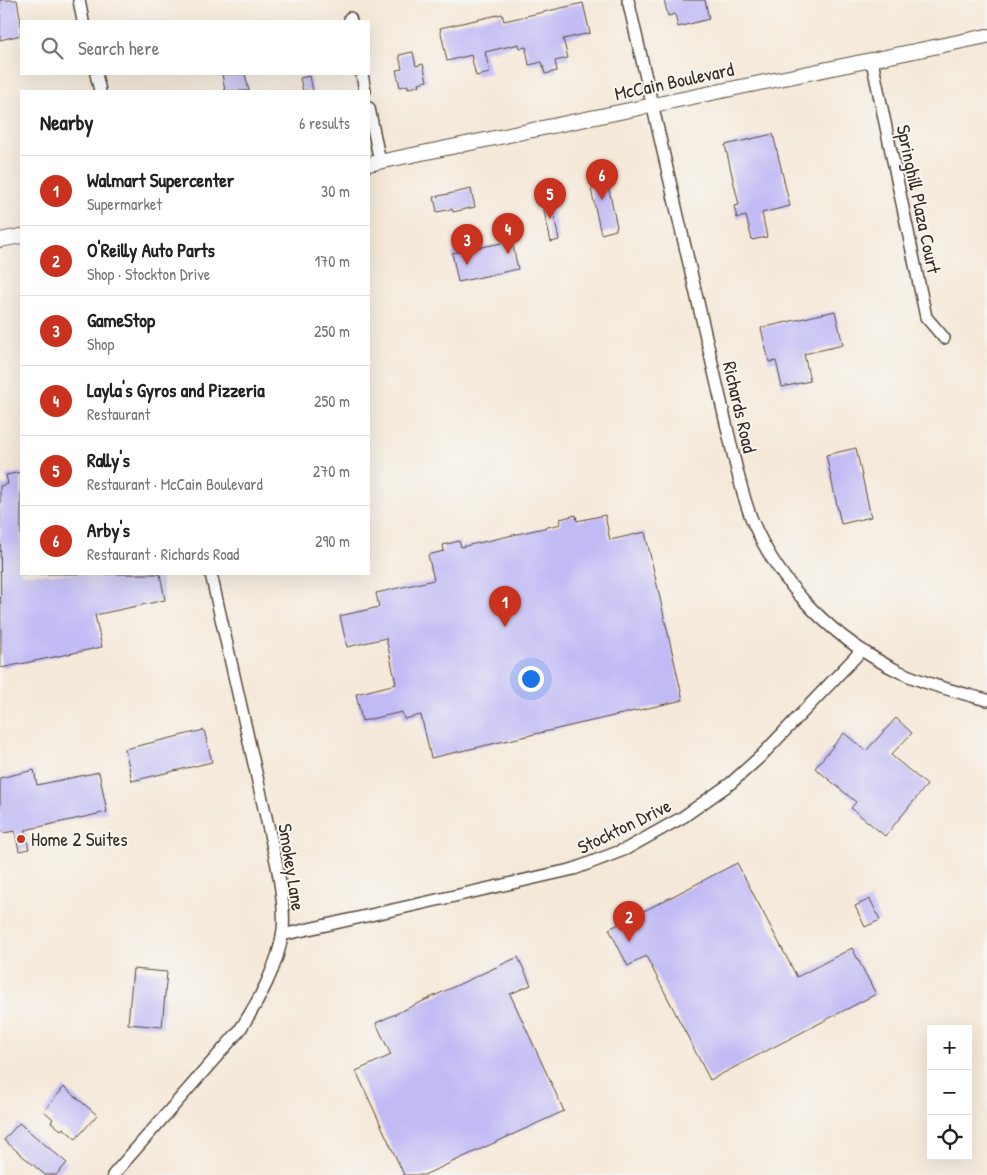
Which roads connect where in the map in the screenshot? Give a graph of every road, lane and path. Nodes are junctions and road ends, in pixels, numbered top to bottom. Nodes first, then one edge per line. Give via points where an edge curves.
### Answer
1 (78, 0) edge
2 (628, 0) edge
3 (83, 20) edge
4 (987, 36) edge
5 (872, 60) junction
6 (96, 75) edge
7 (362, 75) edge
8 (100, 90) edge
9 (365, 90) edge
10 (653, 105) junction
11 (370, 119) edge
12 (374, 163) edge
13 (20, 236) edge
14 (0, 240) edge
15 (944, 338) dead end
16 (211, 575) edge
17 (862, 650) junction
18 (987, 700) edge
19 (282, 935) junction
20 (113, 1175) edge

1 - 3 street
2 - 10 street, Richards Road
4 - 5 main road, McCain Boulevard
5 - 10 main road, McCain Boulevard
5 - 15 street, Springhill Plaza Court via 926,318
6 - 8 street
7 - 9 street
10 - 12 main road, McCain Boulevard
10 - 17 street, Richards Road via 743,495 772,557 799,595 837,632
11 - 12 street
13 - 14 main road
16 - 19 street, Smokey Lane via 276,861
17 - 18 street, Richards Road via 901,672
17 - 19 street, Stockton Drive via 731,783 683,818 626,849 574,870
19 - 20 street, Smokey Lane via 266,986 244,1024

